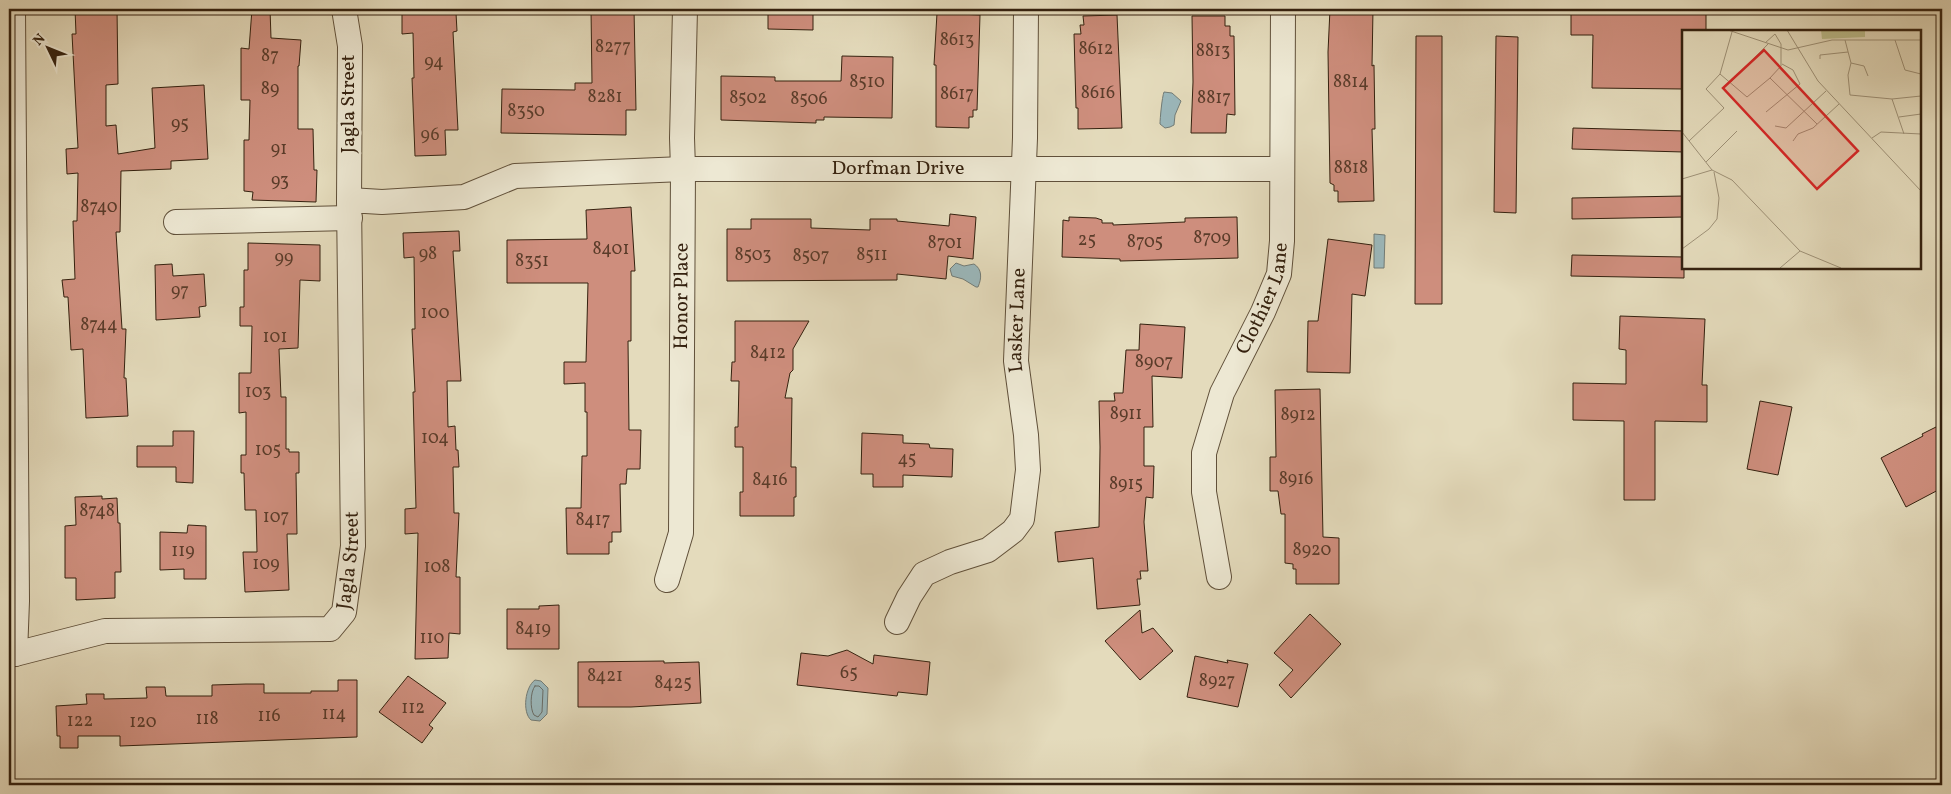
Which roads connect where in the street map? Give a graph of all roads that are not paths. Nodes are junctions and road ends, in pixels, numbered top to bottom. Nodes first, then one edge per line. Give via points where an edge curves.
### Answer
1 (13, 9) edge
2 (344, 9) edge
3 (685, 9) edge
4 (1026, 9) edge
5 (1282, 9) edge
6 (683, 169) junction
7 (1282, 169) junction
8 (1024, 170) junction
9 (349, 209) junction
10 (176, 222) dead end
11 (1219, 577) dead end
12 (667, 580) dead end
13 (897, 622) dead end
14 (12, 654) edge

1 - 14 street via 17,591
2 - 9 street, Jagla Street via 350,46
3 - 6 street, Honor Place
4 - 8 street, Lasker Lane
5 - 7 street, Clothier Lane
6 - 8 street, Dorfman Drive
6 - 9 street, Dorfman Drive via 515,176 464,197 382,202
6 - 12 street, Honor Place via 681,533
7 - 8 street, Dorfman Drive
7 - 11 street, Clothier Lane via 1279,274 1222,393 1204,453 1204,492
8 - 13 street, Lasker Lane via 1016,361 1028,470 1022,519 1013,531 988,550 924,574
9 - 10 street
9 - 14 street, Jagla Street via 353,546 344,612 330,628 105,631

